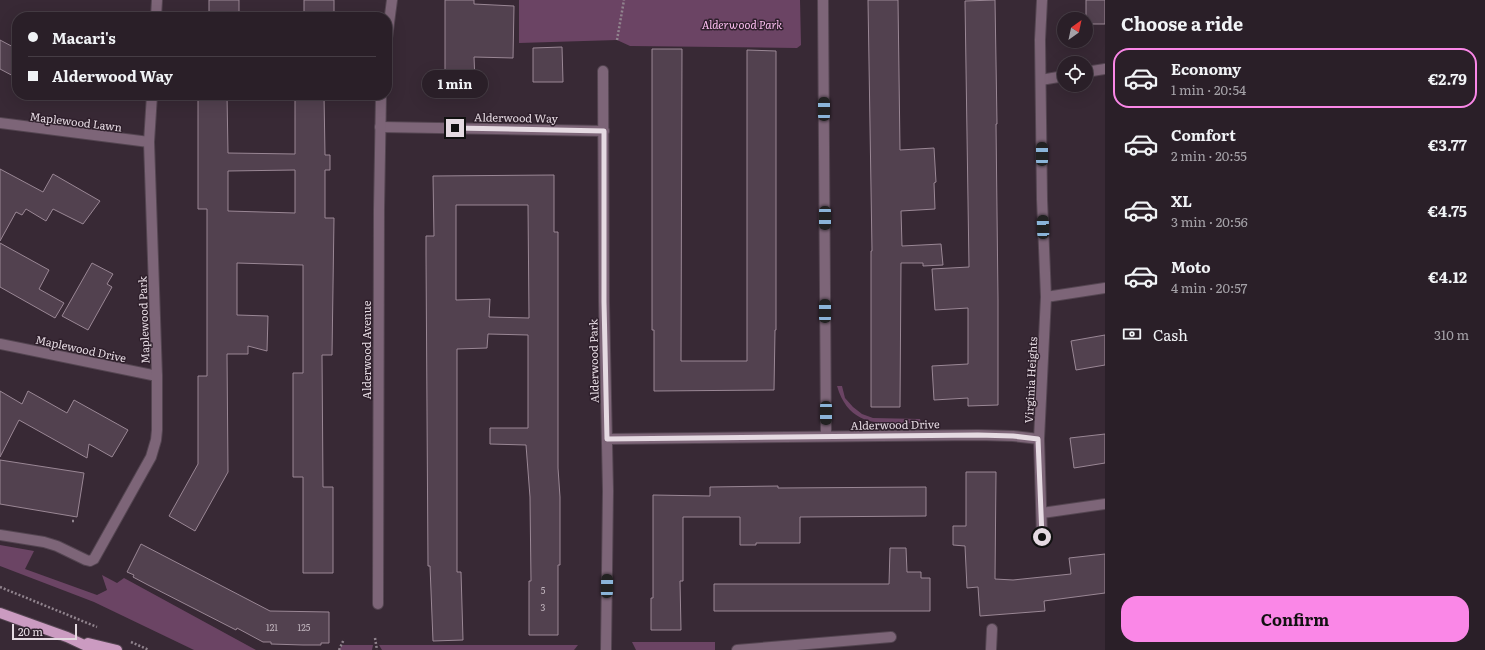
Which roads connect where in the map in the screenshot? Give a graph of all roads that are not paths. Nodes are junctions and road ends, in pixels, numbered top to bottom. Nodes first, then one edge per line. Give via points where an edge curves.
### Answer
1 (157, 0) edge
2 (392, 0) edge
3 (823, 0) edge
4 (1042, 0) edge
5 (156, 12) edge
6 (390, 12) edge
7 (1105, 69) edge
8 (603, 71) dead end
9 (1093, 71) edge
10 (1057, 77) edge
11 (1041, 80) junction
12 (152, 100) edge
13 (381, 100) edge
14 (0, 123) edge
15 (380, 127) junction
16 (604, 131) junction
17 (150, 142) junction
18 (1105, 288) edge
19 (1046, 297) junction
20 (0, 344) edge
21 (157, 376) junction
22 (826, 436) junction
23 (607, 439) junction
24 (1038, 439) junction
25 (1105, 504) edge
26 (1042, 513) junction
27 (0, 535) edge
28 (1042, 537) dead end
29 (378, 604) dead end
30 (0, 613) edge
31 (992, 629) dead end
32 (67, 637) junction
33 (891, 637) dead end
34 (809, 648) edge
35 (95, 650) edge
36 (117, 650) edge
37 (606, 650) edge
38 (737, 650) edge
39 (991, 650) edge

1 - 5 street
2 - 6 street
3 - 22 street
4 - 11 street, Virginia Heights
7 - 9 street
8 - 16 street, Alderwood Park
10 - 11 street
11 - 19 street, Virginia Heights
12 - 17 street, Maplewood Park
13 - 15 street, Alderwood Avenue
14 - 17 street, Maplewood Lawn
15 - 16 street, Alderwood Way
15 - 29 street, Alderwood Avenue
16 - 23 street, Alderwood Park
17 - 21 street, Maplewood Park
18 - 19 street
19 - 24 street, Virginia Heights
20 - 21 street, Maplewood Drive
21 - 27 street, Maplewood Park via 157,430 154,448 94,559 90,561 44,542
22 - 23 street, Alderwood Drive
22 - 24 street, Alderwood Drive via 978,435
23 - 37 street, Alderwood Park
24 - 26 street, Virginia Heights
25 - 26 street
26 - 28 street, Virginia Heights
30 - 32 main road
31 - 39 street
32 - 35 main road
32 - 36 main road
33 - 34 street
34 - 38 street

